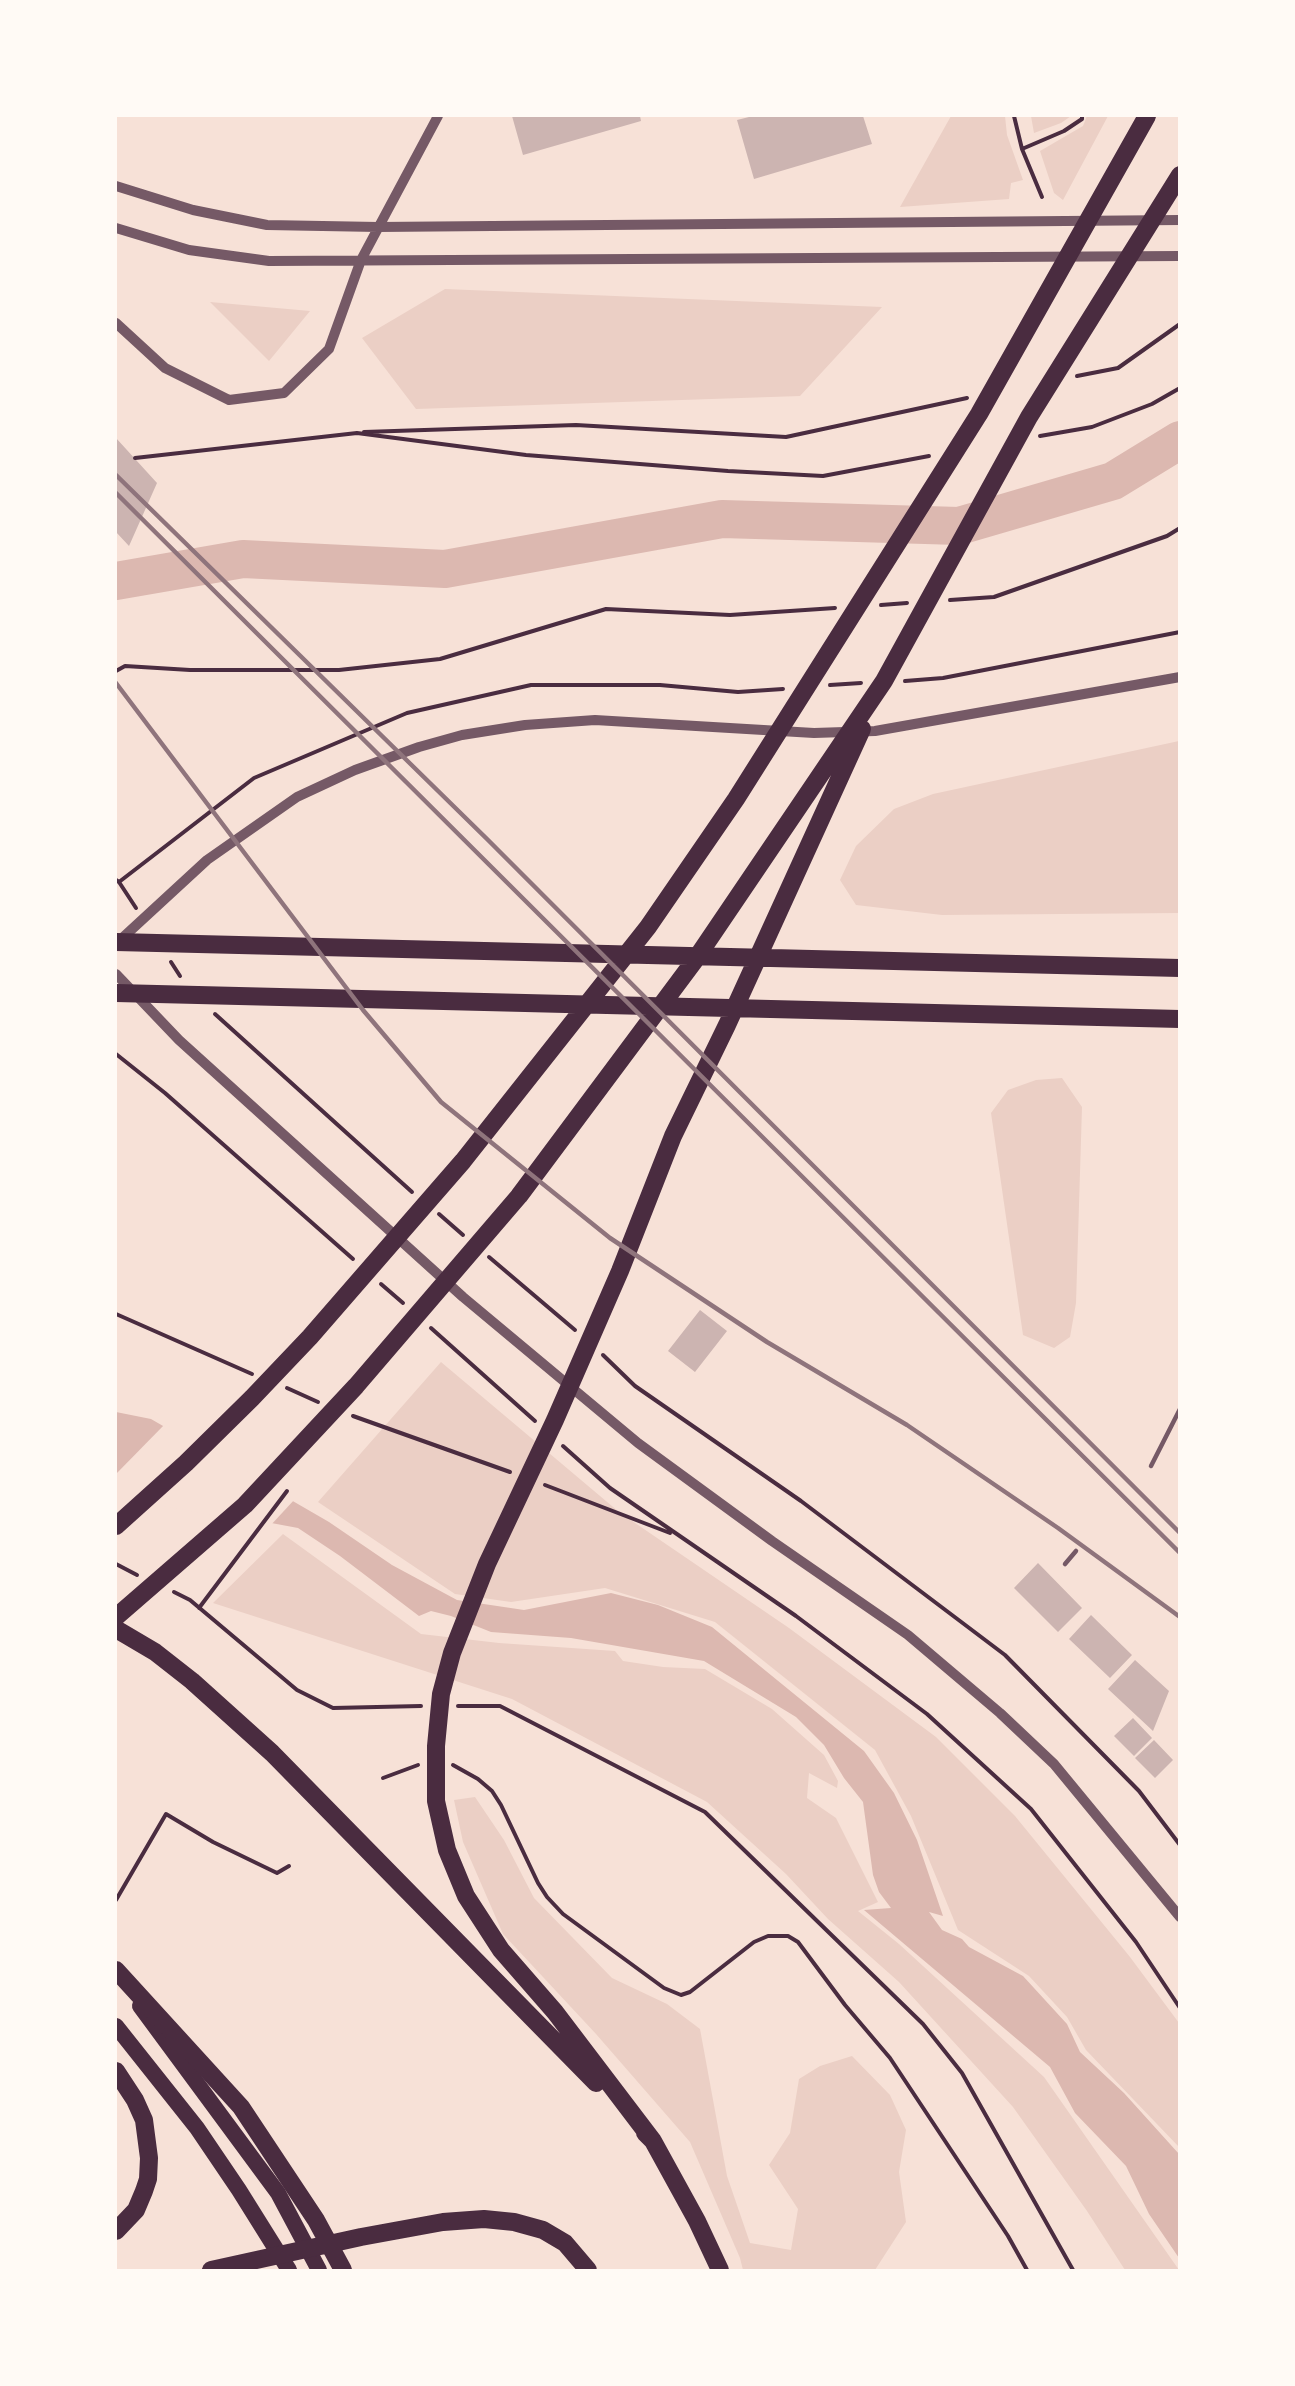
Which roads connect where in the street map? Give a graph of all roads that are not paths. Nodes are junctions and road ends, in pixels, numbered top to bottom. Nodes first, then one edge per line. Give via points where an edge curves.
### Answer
1 (438, 116) edge
2 (1147, 116) edge
3 (1179, 175) edge
4 (116, 186) edge
5 (1179, 220) edge
6 (378, 227) junction
7 (116, 228) edge
8 (1179, 256) edge
9 (361, 260) junction
10 (116, 323) edge
11 (1179, 678) edge
12 (884, 681) junction
13 (116, 943) edge
14 (1179, 968) edge
15 (116, 974) edge
16 (116, 993) edge
17 (1179, 1018) edge
18 (1179, 1409) edge
19 (1151, 1466) dead end
20 (118, 1523) edge
21 (1076, 1551) dead end
22 (1065, 1564) dead end
23 (116, 1617) edge
24 (116, 1629) edge
25 (1179, 1917) edge
26 (116, 1972) edge
27 (116, 2026) edge
28 (116, 2071) edge
29 (653, 2141) junction
30 (697, 2221) junction
31 (116, 2231) edge
32 (211, 2271) edge
33 (289, 2271) edge
34 (320, 2271) edge
35 (343, 2271) edge
36 (588, 2271) edge
37 (710, 2271) edge
38 (720, 2271) edge

1 - 6 street
2 - 20 highway via 979,414 736,799 648,927 463,1161 310,1337 244,1407
3 - 12 highway via 1029,417
4 - 6 street via 193,210 267,225
5 - 6 street
6 - 9 street
7 - 9 street via 189,250 269,261
8 - 9 street
9 - 10 street via 330,349 284,393 229,400 165,368
11 - 13 street via 875,730 814,733 595,720 462,735 355,770 297,797 207,860
12 - 23 highway via 695,960 519,1196 356,1386 245,1505
12 - 29 highway via 673,1136 555,1420 486,1564 452,1653 441,1694 436,1801 447,1850 472,1905 501,1950 555,2012
13 - 14 highway
15 - 25 street via 179,1040 463,1297 638,1443 908,1635 1000,1713 1054,1764
16 - 17 highway
18 - 19 lane
21 - 22 lane
24 - 29 highway via 173,1666 272,1753
26 - 34 highway via 278,2193
26 - 35 highway via 241,2108 316,2220
27 - 33 highway via 197,2128
28 - 31 highway via 144,2120 149,2158 144,2192 136,2210
29 - 30 highway
30 - 37 highway
30 - 38 highway
32 - 36 highway via 361,2237 484,2219 543,2230 565,2243

